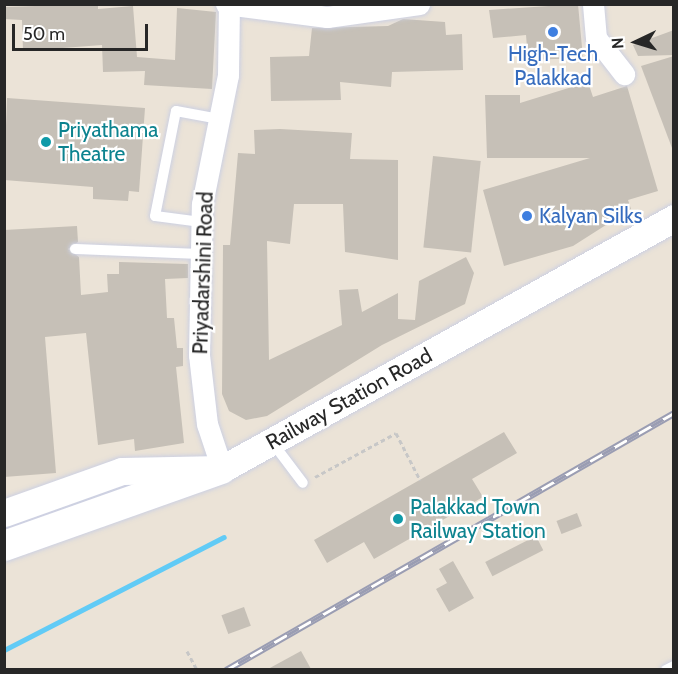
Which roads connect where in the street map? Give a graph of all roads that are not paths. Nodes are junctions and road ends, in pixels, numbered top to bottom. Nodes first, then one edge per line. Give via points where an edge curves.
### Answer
1 (419, 4) edge
2 (593, 4) edge
3 (228, 5) edge
4 (624, 74) dead end
5 (219, 119) junction
6 (674, 218) edge
7 (201, 222) junction
8 (75, 249) dead end
9 (201, 254) junction
10 (272, 441) junction
11 (222, 469) junction
12 (303, 483) road end
13 (4, 513) edge
14 (4, 546) edge
15 (674, 666) edge
16 (666, 669) edge

1 - 3 street via 327,17
2 - 4 street via 596,38
3 - 5 street, Priyadarshini Road via 228,75
5 - 7 street, Priyadarshini Road
5 - 7 lane via 176,111 155,216
6 - 10 street, Railway Station Road
7 - 9 street, Priyadarshini Road
8 - 9 lane
9 - 11 street, Priyadarshini Road via 199,355 207,424
10 - 11 street, Railway Station Road
10 - 12 lane
11 - 13 street, Railway Station Road via 122,471
11 - 14 main road
15 - 16 lane

